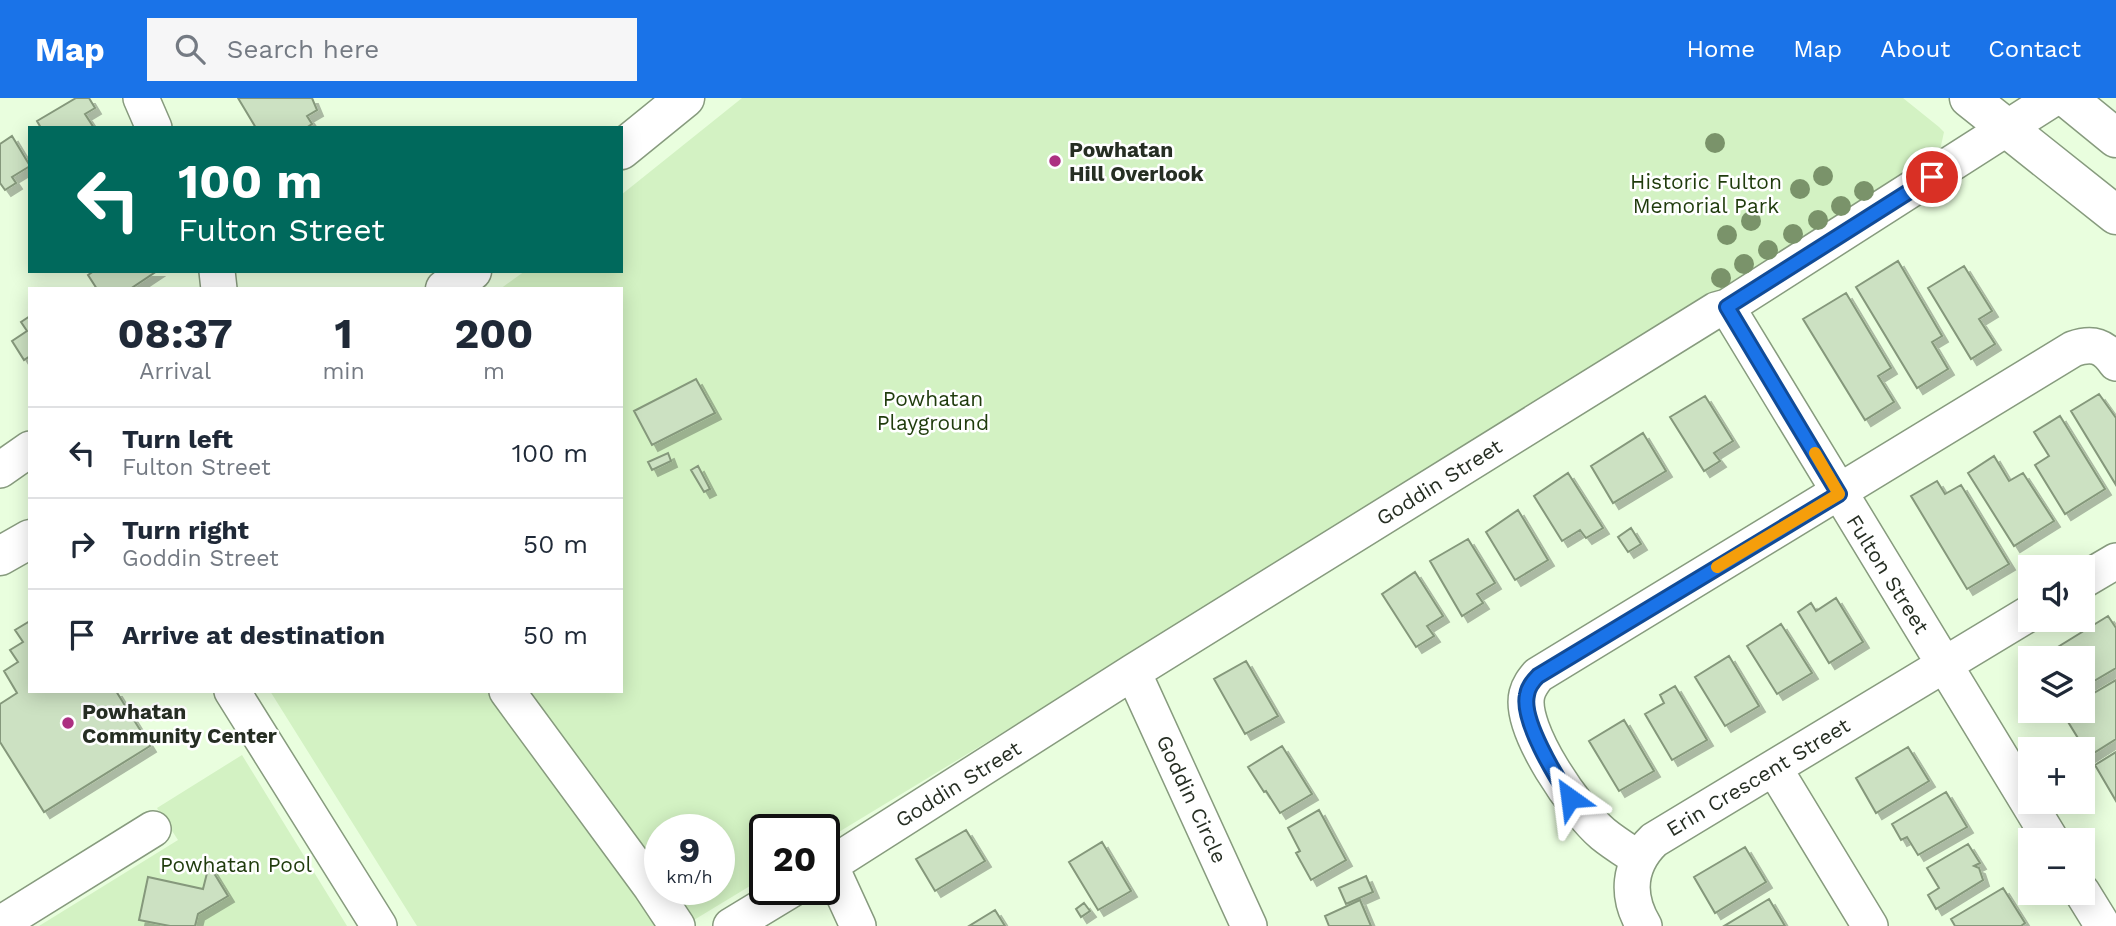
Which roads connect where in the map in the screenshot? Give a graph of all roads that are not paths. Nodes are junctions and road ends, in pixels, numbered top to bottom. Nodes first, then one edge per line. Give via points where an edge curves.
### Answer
1 (141, 98) edge
2 (685, 98) edge
3 (1969, 98) edge
4 (2054, 98) edge
5 (2067, 98) edge
6 (154, 126) edge
7 (2007, 129) junction
8 (2116, 138) edge
9 (623, 148) edge
10 (2116, 215) edge
11 (469, 273) edge
12 (448, 287) edge
13 (1727, 307) junction
14 (2116, 363) edge
15 (28, 450) edge
16 (0, 470) edge
17 (1839, 494) junction
18 (28, 540) edge
19 (0, 556) edge
20 (2116, 561) edge
21 (2095, 573) edge
22 (2018, 620) edge
23 (1944, 665) junction
24 (1133, 673) junction
25 (233, 693) edge
26 (508, 693) edge
27 (1774, 768) junction
28 (2044, 828) edge
29 (153, 829) dead end
30 (840, 859) edge
31 (1639, 859) junction
32 (840, 892) edge
33 (766, 905) edge
34 (2090, 905) edge
35 (0, 924) edge
36 (379, 926) edge
37 (677, 926) edge
38 (731, 926) edge
39 (858, 926) edge
40 (1250, 926) edge
41 (1644, 926) edge
42 (1870, 926) edge
43 (2103, 926) edge

1 - 6 street
2 - 9 main road
3 - 7 main road
4 - 7 street, Goddin Street
5 - 8 main road
7 - 10 main road
7 - 13 street, Goddin Street
11 - 12 main road
13 - 17 street, Fulton Street
13 - 24 street, Goddin Street
14 - 17 street via 2099,346 2073,349
15 - 16 street
17 - 23 street, Fulton Street
17 - 31 street via 1549,668 1531,684 1526,696 1528,711 1556,777 1604,835
18 - 19 main road
20 - 21 street
22 - 23 street, Erin Crescent Street
23 - 27 street, Erin Crescent Street
23 - 28 street, Fulton Street
24 - 30 street, Goddin Street
24 - 40 street, Goddin Circle
25 - 36 street
26 - 37 street
27 - 31 street, Erin Crescent Street via 1654,841
27 - 42 street
29 - 35 street
31 - 41 street via 1631,883 1632,897
32 - 39 street
33 - 38 street
34 - 43 street

